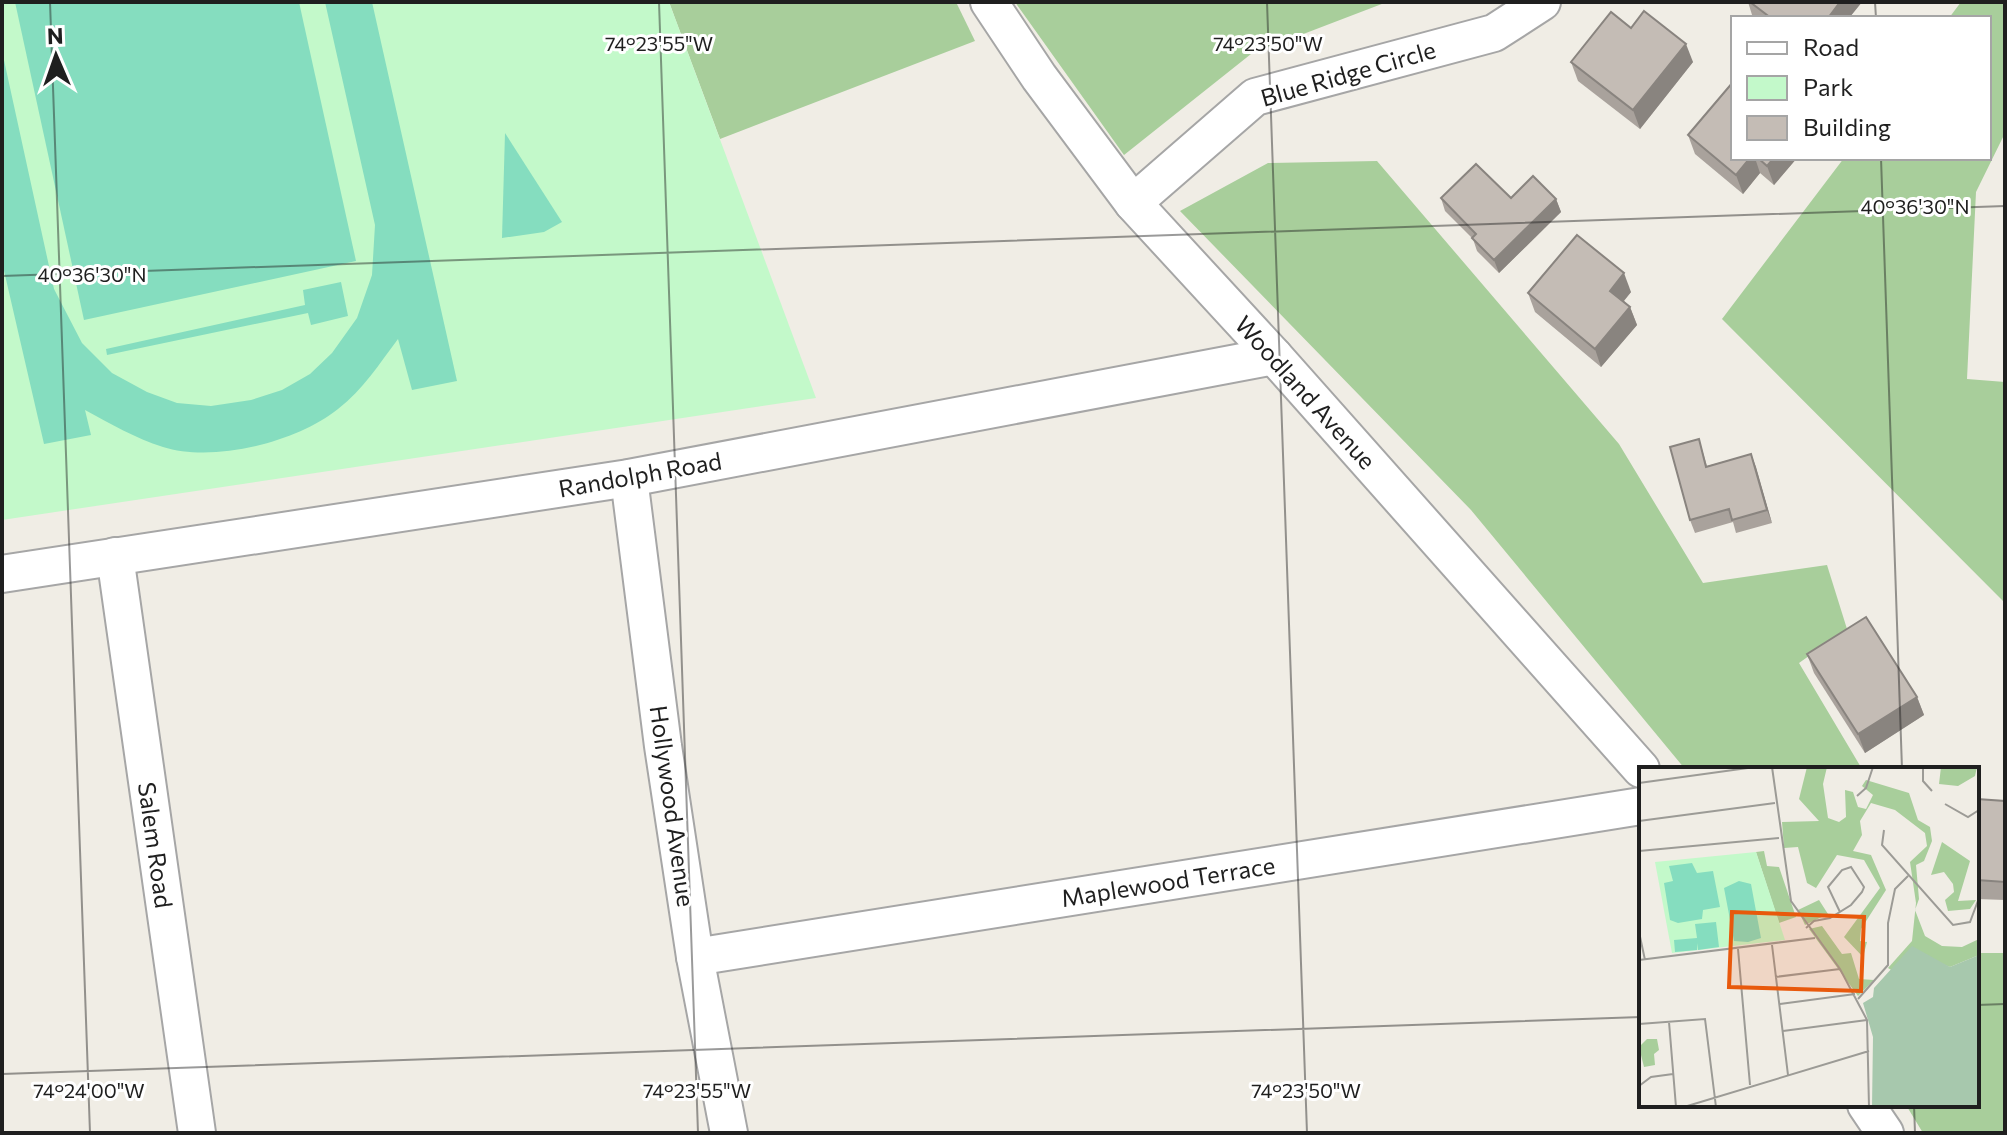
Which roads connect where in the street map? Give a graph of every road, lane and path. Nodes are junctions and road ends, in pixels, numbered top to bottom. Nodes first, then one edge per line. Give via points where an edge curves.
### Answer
1 (989, 2) edge
2 (1542, 2) edge
3 (1133, 203) junction
4 (1274, 356) junction
5 (629, 478) junction
6 (115, 556) junction
7 (2, 574) edge
8 (1639, 767) edge
9 (1639, 806) edge
10 (695, 957) junction
11 (1867, 1107) edge
12 (197, 1133) edge
13 (729, 1133) edge
14 (1885, 1133) edge

1 - 3 street, Woodland Avenue
2 - 3 street, Blue Ridge Circle via 1494,33 1255,97
3 - 4 street, Woodland Avenue
4 - 5 street, Randolph Road
4 - 8 street, Woodland Avenue
5 - 6 street, Randolph Road
5 - 10 street, Hollywood Avenue
6 - 7 street, Randolph Road
6 - 12 street, Salem Road
9 - 10 street, Maplewood Terrace
10 - 13 street, Hollywood Avenue
11 - 14 street

